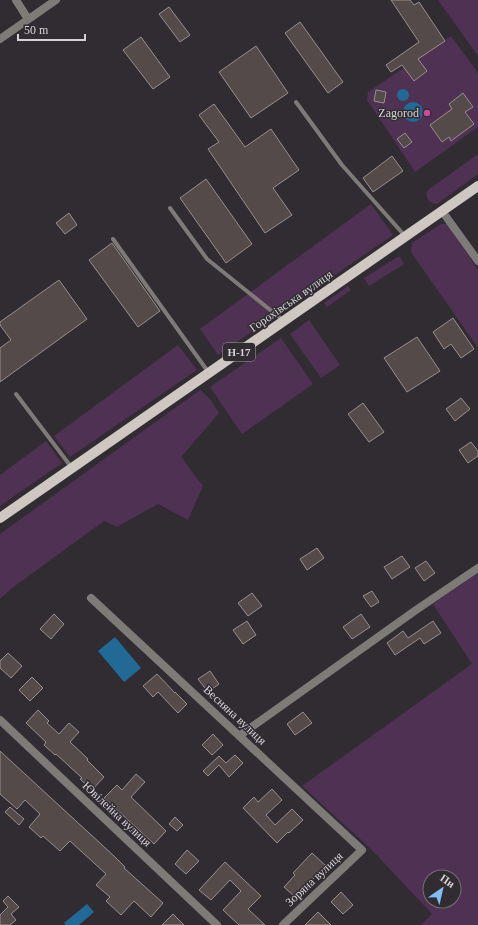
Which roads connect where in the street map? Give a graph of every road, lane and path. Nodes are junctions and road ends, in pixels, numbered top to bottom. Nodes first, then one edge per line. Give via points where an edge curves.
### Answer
1 (16, 0) edge
2 (56, 0) edge
3 (28, 20) junction
4 (0, 39) edge
5 (296, 102) dead end
6 (478, 186) edge
7 (170, 208) dead end
8 (442, 211) junction
9 (406, 237) junction
10 (113, 238) dead end
11 (478, 261) edge
12 (284, 321) junction
13 (210, 373) junction
14 (16, 394) dead end
15 (72, 468) junction
16 (0, 518) edge
17 (478, 568) edge
18 (91, 598) dead end
19 (0, 720) edge
20 (239, 736) junction
21 (362, 850) joint
22 (217, 925) edge
23 (283, 925) edge

1 - 3 street
2 - 3 street
3 - 4 street
5 - 9 lane via 342,165
6 - 8 main road, Горохівська вулиця / Н-17
7 - 12 lane via 207,259
8 - 9 main road, Горохівська вулиця / Н-17
8 - 11 street
9 - 12 main road, Горохівська вулиця / Н-17
10 - 13 lane
12 - 13 main road, Горохівська вулиця / Н-17
13 - 15 main road, Горохівська вулиця / Н-17
14 - 15 lane
15 - 16 main road, Горохівська вулиця / Н-17
17 - 20 street
18 - 20 street, Весняна вулиця
19 - 22 street, Ювілейна вулиця
20 - 21 street, Весняна вулиця
21 - 23 street, Зоряна вулиця

